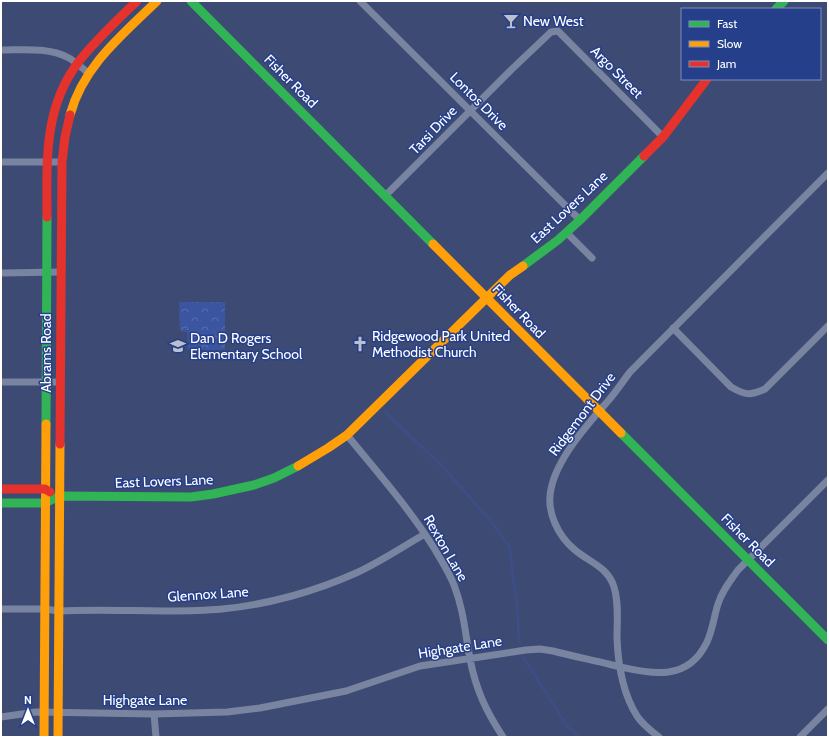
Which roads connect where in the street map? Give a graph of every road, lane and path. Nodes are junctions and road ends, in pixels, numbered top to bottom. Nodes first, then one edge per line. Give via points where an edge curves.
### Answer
1 (137, 1) edge
2 (157, 1) edge
3 (191, 1) edge
4 (360, 1) edge
5 (551, 32) joint
6 (1, 50) edge
7 (76, 64) junction
8 (88, 73) junction
9 (706, 80) edge
10 (54, 110) junction
11 (470, 110) junction
12 (69, 116) junction
13 (663, 137) junction
14 (1, 162) edge
15 (47, 162) junction
16 (62, 162) junction
17 (828, 173) edge
18 (385, 196) junction
19 (580, 220) junction
20 (567, 233) junction
21 (592, 258) dead end
22 (61, 272) junction
23 (1, 273) edge
24 (46, 273) junction
25 (486, 297) junction
26 (828, 326) edge
27 (673, 328) junction
28 (1, 382) edge
29 (46, 382) junction
30 (60, 382) junction
31 (599, 411) junction
32 (347, 435) junction
33 (828, 480) edge
34 (1, 489) edge
35 (45, 489) junction
36 (59, 496) junction
37 (1, 503) edge
38 (45, 503) junction
39 (425, 534) junction
40 (748, 560) junction
41 (1, 609) edge
42 (44, 609) junction
43 (59, 611) junction
44 (827, 636) edge
45 (470, 659) junction
46 (620, 667) junction
47 (828, 709) edge
48 (44, 712) junction
49 (58, 712) junction
50 (154, 714) junction
51 (1, 717) edge
52 (44, 737) edge
53 (58, 737) edge
54 (156, 737) edge
55 (502, 737) edge
56 (659, 737) edge
57 (800, 737) edge

1 - 7 street, Abrams Road
2 - 8 street, Abrams Road
3 - 18 street, Fisher Road
4 - 11 street, Lontos Drive
5 - 11 street, Tarsi Drive
5 - 13 street, Argo Street via 558,31
6 - 7 street via 54,52
7 - 8 street
7 - 10 street, Abrams Road via 61,90
8 - 12 street, Abrams Road via 76,95
9 - 13 street, East Lovers Lane
10 - 12 street
10 - 15 street, Abrams Road
11 - 18 street, Tarsi Drive
11 - 19 street, Lontos Drive
12 - 16 street, Abrams Road
13 - 19 street, East Lovers Lane
14 - 15 street
15 - 16 street
15 - 24 street, Abrams Road
16 - 22 street, Abrams Road
17 - 27 street, Ridgemont Drive
18 - 25 street, Fisher Road
19 - 20 street, East Lovers Lane
20 - 21 street
20 - 25 street, East Lovers Lane via 510,275
22 - 24 street
22 - 30 street, Abrams Road
23 - 24 street
24 - 29 street, Abrams Road
25 - 31 street, Fisher Road
25 - 32 street, East Lovers Lane
26 - 27 street via 779,376 755,394 743,394 732,387
27 - 31 street, Ridgemont Drive via 630,372
28 - 29 street
29 - 30 street
29 - 35 street, Abrams Road
30 - 36 street, Abrams Road
31 - 40 street, Fisher Road
31 - 46 street, Ridgemont Drive via 563,459 555,475 550,499 556,526 565,540 600,567 614,586 618,611 617,651
32 - 36 street, East Lovers Lane via 326,451 277,478 222,493 190,497
32 - 39 street, Rexton Lane
33 - 40 street, Highgate Lane
34 - 35 street, East Lovers Lane
35 - 36 street, East Lovers Lane
35 - 38 street, Abrams Road
36 - 38 street, East Lovers Lane
36 - 43 street, Abrams Road
37 - 38 street, East Lovers Lane
38 - 42 street, Abrams Road
39 - 43 street, Glennox Lane via 358,572 327,585 250,605 194,610
39 - 45 street, Rexton Lane via 454,584 465,620
40 - 44 street, Fisher Road
40 - 46 street, Highgate Lane via 723,591 708,640 693,661 668,673
41 - 42 street, Glennox Lane
42 - 43 street, Glennox Lane
42 - 48 street, Abrams Road
43 - 49 street, Abrams Road
45 - 46 street, Highgate Lane via 540,649
45 - 50 street, Highgate Lane via 420,666 346,692 260,708 227,712
45 - 55 street, Rexton Lane via 482,703
46 - 56 street, Ridgemont Drive via 630,703 647,728
47 - 57 street
48 - 49 street, Highgate Lane
48 - 51 street, Highgate Lane
48 - 52 street, Abrams Road
49 - 50 street, Highgate Lane
49 - 53 street, Abrams Road
50 - 54 street

